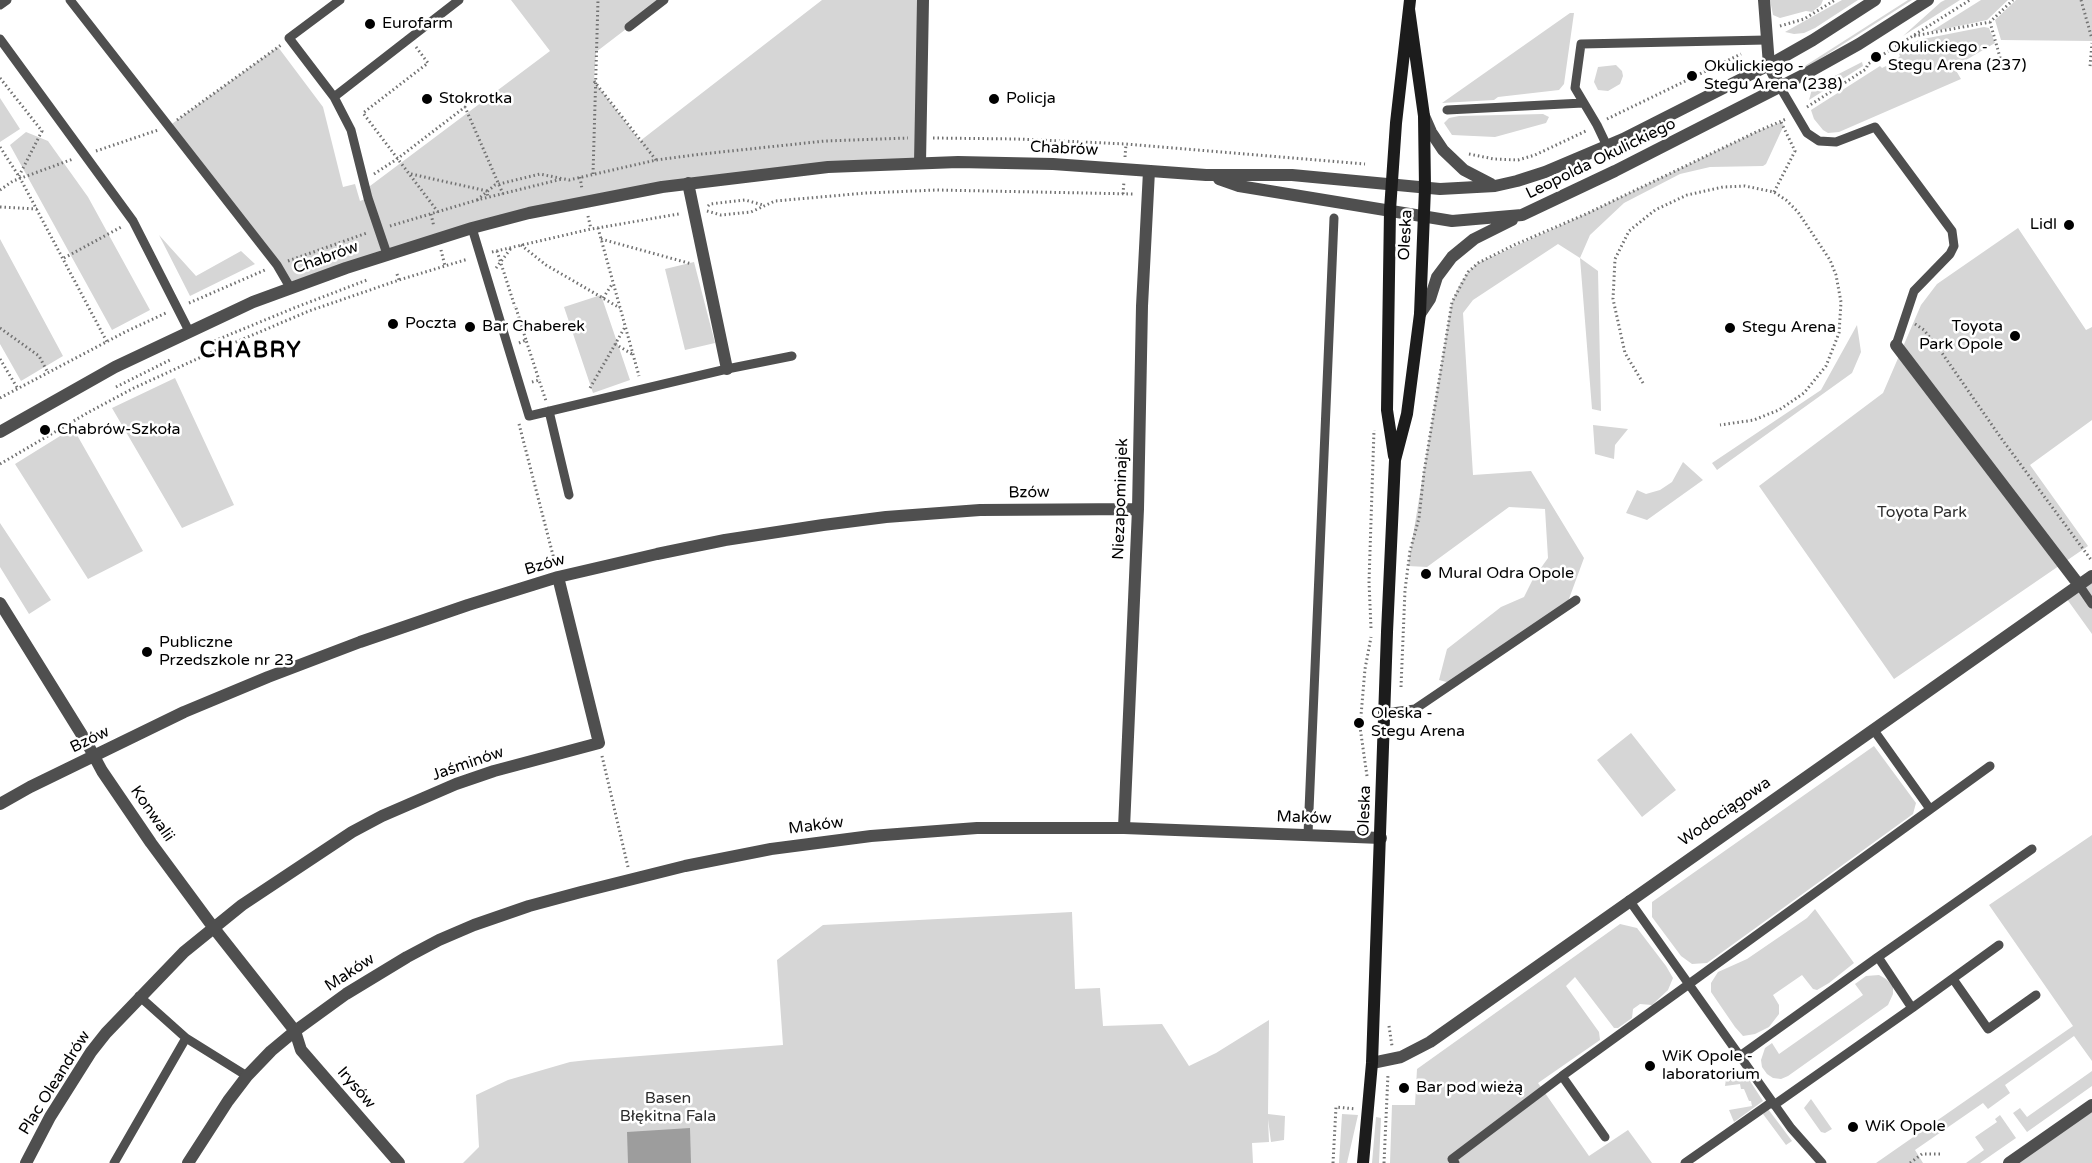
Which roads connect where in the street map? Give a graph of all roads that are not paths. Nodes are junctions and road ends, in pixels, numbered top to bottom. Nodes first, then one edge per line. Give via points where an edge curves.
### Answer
1 (7, 0) edge
2 (70, 0) edge
3 (340, 0) edge
4 (459, 0) edge
5 (664, 0) edge
6 (923, 0) edge
7 (1764, 0) edge
8 (1875, 0) edge
9 (1928, 0) edge
10 (0, 5) edge
11 (1410, 5) edge
12 (629, 27) dead end
13 (1766, 36) junction
14 (0, 39) edge
15 (1769, 65) junction
16 (1780, 87) junction
17 (334, 97) junction
18 (1583, 103) junction
19 (1447, 110) dead end
20 (1424, 116) junction
21 (1607, 146) junction
22 (920, 163) junction
23 (1149, 171) junction
24 (1206, 175) junction
25 (688, 183) junction
26 (1392, 184) junction
27 (1495, 186) junction
28 (1425, 188) junction
29 (1390, 210) junction
30 (1522, 215) junction
31 (1424, 216) junction
32 (1334, 218) dead end
33 (472, 228) junction
34 (387, 254) junction
35 (291, 289) junction
36 (1420, 314) junction
37 (189, 331) junction
38 (1896, 345) joint
39 (792, 356) dead end
40 (727, 369) junction
41 (549, 411) junction
42 (0, 432) edge
43 (1395, 460) junction
44 (569, 495) dead end
45 (1138, 509) junction
46 (2092, 576) edge
47 (558, 578) junction
48 (2079, 585) junction
49 (1576, 600) dead end
50 (0, 603) edge
51 (2092, 604) edge
52 (1385, 712) junction
53 (1872, 729) junction
54 (94, 756) junction
55 (1990, 766) dead end
56 (0, 804) edge
57 (1930, 809) junction
58 (1124, 828) junction
59 (1308, 834) junction
60 (1381, 838) junction
61 (2032, 849) dead end
62 (1629, 900) junction
63 (213, 927) junction
64 (1999, 945) dead end
65 (1878, 957) junction
66 (1953, 979) junction
67 (1691, 984) junction
68 (2036, 995) dead end
69 (139, 996) junction
70 (1912, 1008) junction
71 (295, 1031) junction
72 (186, 1038) junction
73 (1740, 1056) junction
74 (1372, 1063) junction
75 (248, 1076) junction
76 (1562, 1076) junction
77 (1773, 1103) junction
78 (2092, 1105) edge
79 (1605, 1137) dead end
80 (26, 1163) edge
81 (114, 1163) edge
82 (188, 1163) edge
83 (399, 1163) edge
84 (1363, 1163) edge
85 (1455, 1163) edge
86 (1685, 1163) edge
87 (1822, 1163) edge
88 (2009, 1163) edge

1 - 10 lane
2 - 35 lane via 277,265
3 - 17 lane via 289,38
4 - 17 lane
5 - 12 lane
6 - 22 street
7 - 13 street
8 - 15 street, Leopolda Okulickiego
9 - 16 street, Leopolda Okulickiego
11 - 20 main road, Oleska
11 - 26 main road, Oleska
13 - 15 street
13 - 18 lane via 1581,44 1575,88
14 - 37 lane via 133,221
15 - 16 street
15 - 21 street, Leopolda Okulickiego
16 - 30 street, Leopolda Okulickiego
16 - 38 lane via 1812,137 1827,142 1845,140 1875,127 1952,231 1954,246 1914,291
17 - 34 lane via 351,130
18 - 19 lane
18 - 21 lane
20 - 27 street via 1448,156 1464,170
20 - 28 main road, Oleska
21 - 27 street, Leopolda Okulickiego via 1545,172
22 - 23 street, Chabrów via 1053,164
22 - 25 street, Chabrów via 828,167
23 - 24 street, Chabrów
23 - 45 street, Niezapominajek
24 - 26 street, Chabrów via 1292,175
24 - 29 street, Chabrów via 1239,186
25 - 33 street, Chabrów via 608,196
25 - 40 street
26 - 28 street, Leopolda Okulickiego
26 - 29 main road, Oleska
27 - 28 street, Leopolda Okulickiego
28 - 31 main road, Oleska
29 - 31 street, Leopolda Okulickiego
29 - 43 main road, Oleska via 1387,410
30 - 31 street, Leopolda Okulickiego via 1452,220
30 - 36 street via 1474,239 1454,254 1437,277
31 - 36 main road, Oleska
32 - 59 lane
33 - 34 street, Chabrów
33 - 41 lane via 529,416
34 - 35 street, Chabrów
35 - 37 street, Chabrów
36 - 43 main road, Oleska via 1407,414
37 - 42 street, Chabrów via 115,367
38 - 48 street
39 - 40 lane
40 - 41 lane
41 - 44 lane
43 - 52 main road, Oleska
45 - 47 street, Bzów via 980,510 824,525 725,540
45 - 58 street, Niezapominajek
46 - 48 street, Wodociągowa
47 - 54 street, Bzów via 446,612 268,677
47 - 63 street, Jaśminów via 599,743 475,777 382,816 288,874
48 - 51 lane
48 - 53 street, Wodociągowa
49 - 52 lane via 1415,709
50 - 54 street, Konwalii
52 - 60 main road, Oleska
53 - 57 lane
53 - 62 street, Wodociągowa
54 - 56 street, Bzów
54 - 63 street, Konwalii
55 - 57 lane
57 - 67 lane
58 - 59 street, Maków
58 - 71 street, Maków via 977,828 872,836 771,849 630,879 529,906 439,940 374,976
59 - 60 street, Maków
60 - 74 main road, Oleska
61 - 65 lane
62 - 67 lane
62 - 74 street, Wodociągowa via 1430,1042 1401,1057
63 - 69 street, Plac Oleandrów
63 - 71 street, Konwalii
64 - 66 lane
65 - 70 lane
65 - 73 lane
66 - 68 lane via 1988,1029
66 - 70 lane
67 - 73 lane
67 - 76 lane
69 - 72 lane
69 - 80 street, Plac Oleandrów via 91,1052
70 - 77 lane
71 - 75 street
71 - 83 street, Irysów via 302,1050
72 - 75 lane
72 - 81 lane
73 - 77 lane
74 - 84 main road, Oleska
75 - 82 street
76 - 79 lane
76 - 85 lane via 1452,1159
77 - 86 lane
77 - 87 lane
78 - 88 street

